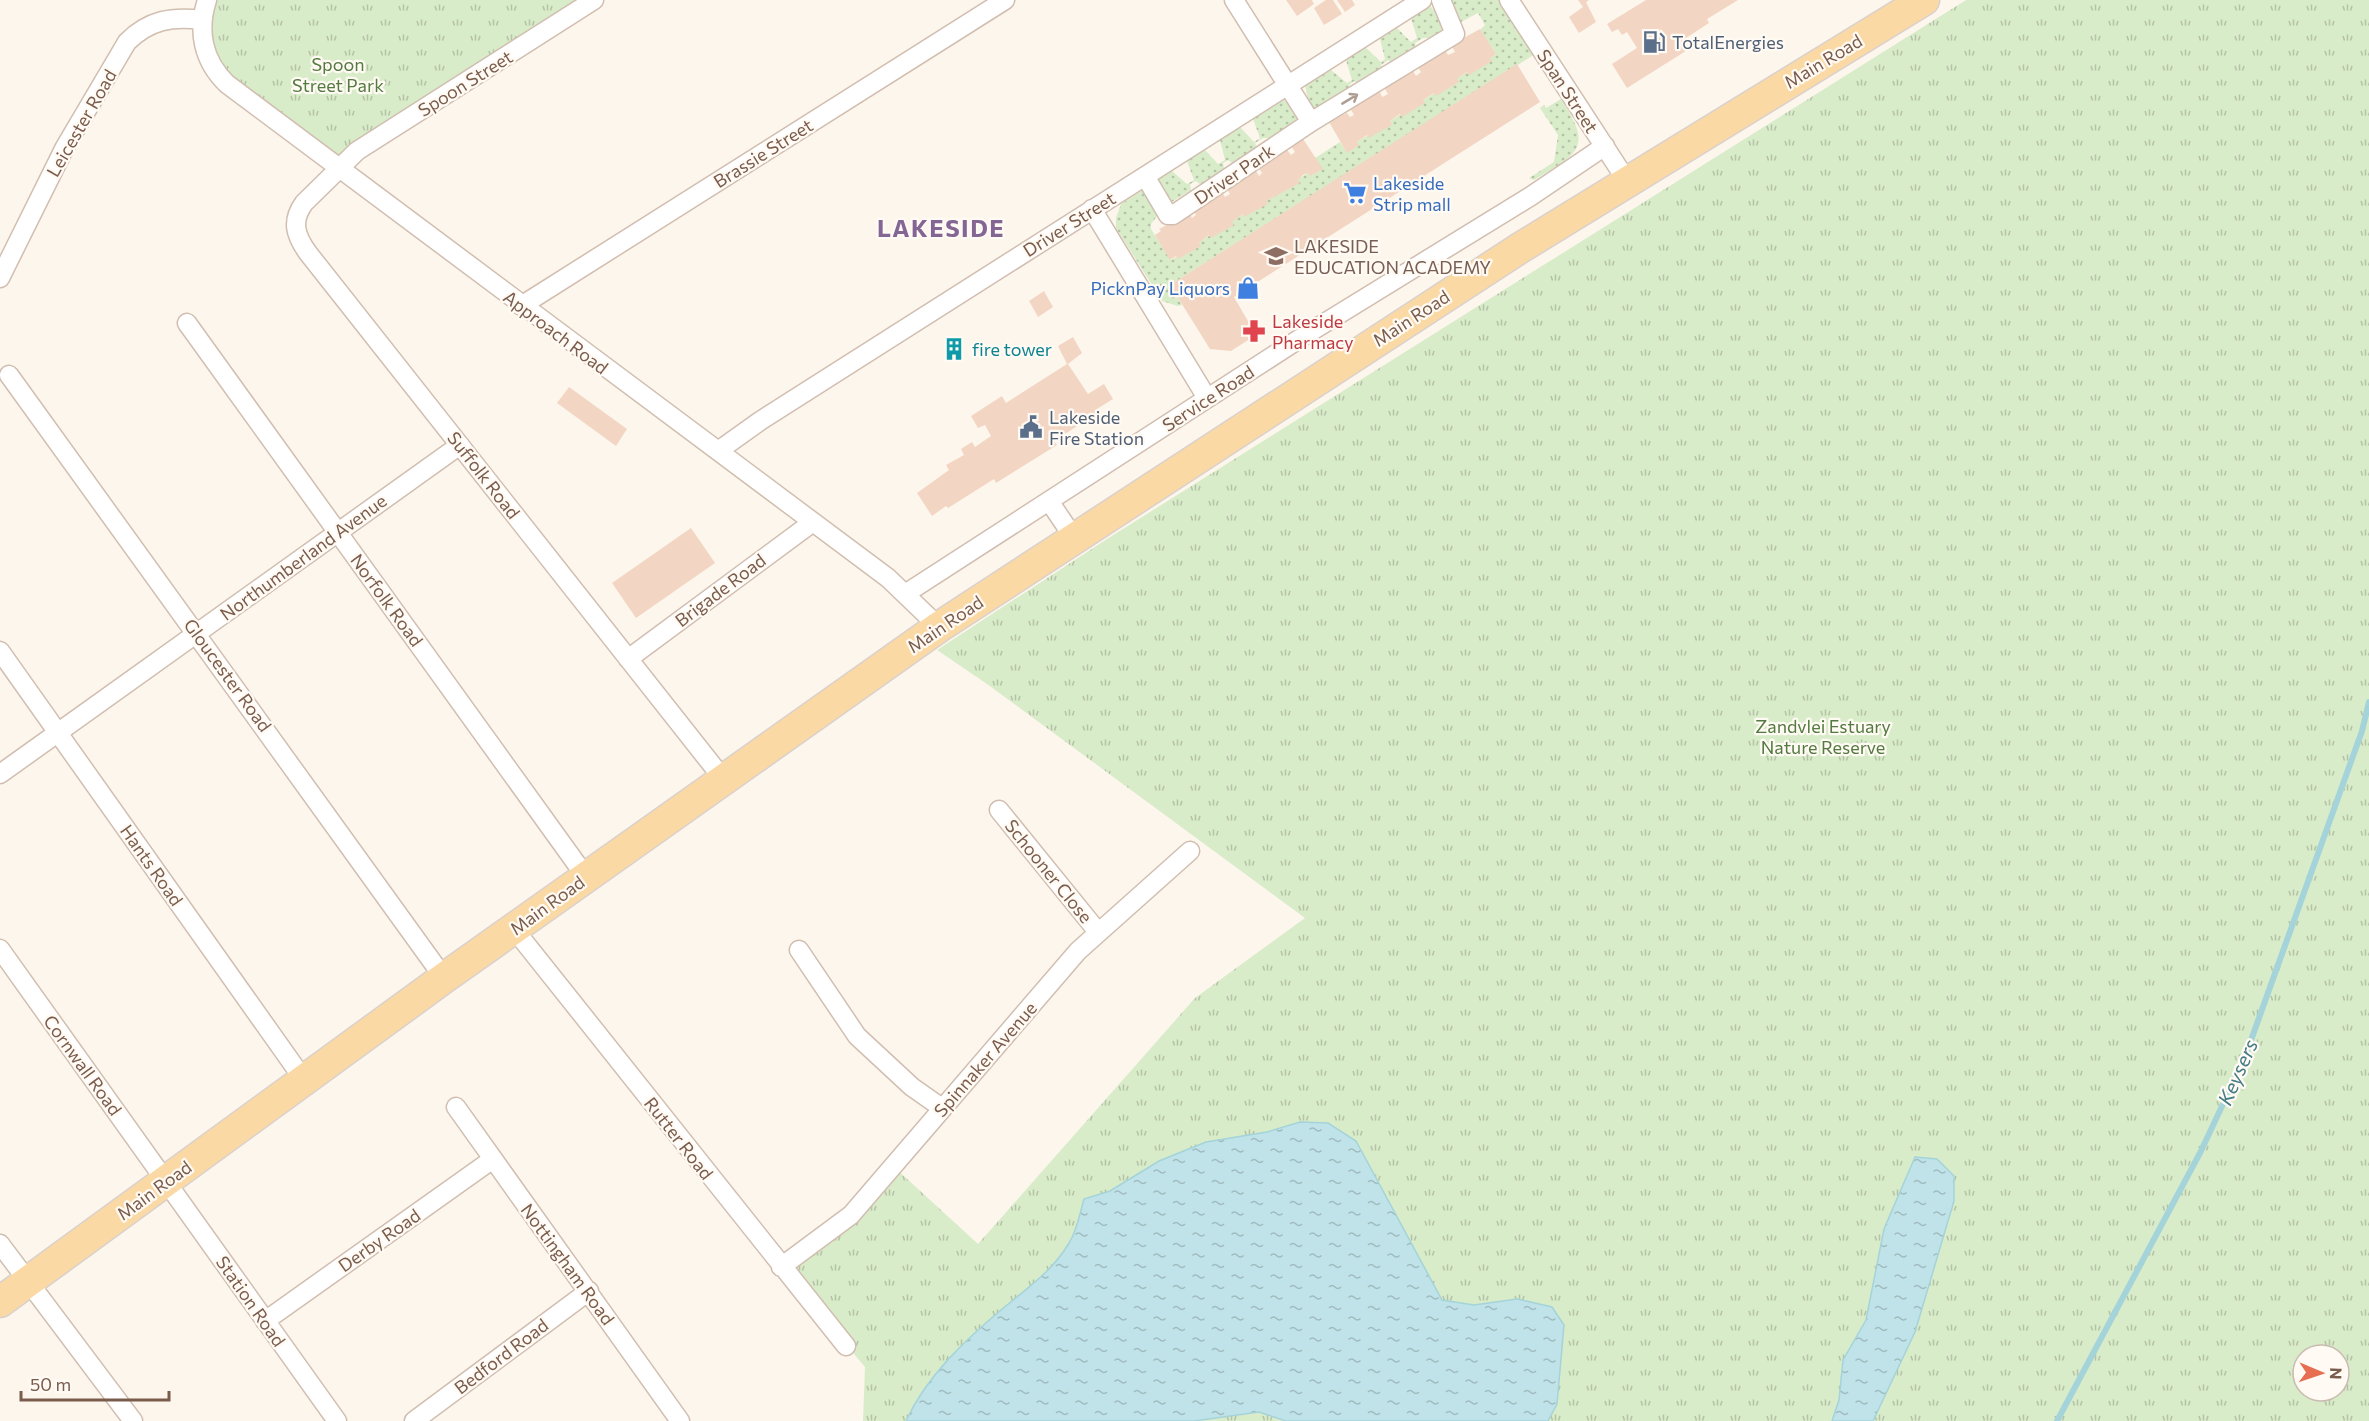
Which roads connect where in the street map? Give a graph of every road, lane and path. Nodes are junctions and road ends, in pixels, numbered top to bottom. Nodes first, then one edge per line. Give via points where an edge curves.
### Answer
1 (207, 0) edge
2 (594, 0) edge
3 (1005, 0) edge
4 (1234, 0) edge
5 (1422, 0) edge
6 (1441, 0) edge
7 (1509, 0) edge
8 (1924, 0) edge
9 (202, 20) junction
10 (1288, 85) junction
11 (1308, 116) junction
12 (1605, 146) junction
13 (340, 171) junction
14 (1145, 176) junction
15 (1627, 181) junction
16 (1092, 209) junction
17 (0, 278) edge
18 (521, 306) junction
19 (187, 323) dead end
20 (9, 375) dead end
21 (1207, 398) junction
22 (460, 445) junction
23 (718, 451) junction
24 (1049, 501) junction
25 (813, 522) junction
26 (337, 531) junction
27 (1074, 538) junction
28 (905, 594) junction
29 (939, 627) junction
30 (197, 632) junction
31 (0, 651) edge
32 (628, 659) junction
33 (58, 732) junction
34 (0, 774) edge
35 (724, 780) junction
36 (999, 810) dead end
37 (1190, 851) dead end
38 (586, 877) junction
39 (513, 929) junction
40 (1098, 932) junction
41 (0, 949) edge
42 (799, 950) dead end
43 (444, 978) junction
44 (304, 1080) junction
45 (456, 1107) dead end
46 (942, 1108) junction
47 (493, 1159) junction
48 (166, 1181) junction
49 (0, 1244) edge
50 (781, 1267) junction
51 (28, 1281) junction
52 (589, 1291) junction
53 (0, 1302) edge
54 (265, 1321) junction
55 (846, 1346) dead end
56 (133, 1421) edge
57 (337, 1421) edge
58 (414, 1421) edge
59 (680, 1421) edge

1 - 9 street, Approach Road
2 - 13 street, Spoon Street via 357,151
3 - 18 street, Brassie Street
4 - 10 street
5 - 10 street, Driver Street
11 -> 6 street, Driver Park via 1454,35
7 - 12 street, Span Street
8 - 15 main road, Main Road
9 - 13 street, Approach Road via 204,48 219,76
9 - 17 street, Leicester Road via 180,17 156,22 127,42 65,147
10 - 11 street
10 - 14 street, Driver Street
11 - 14 street, Driver Park via 1173,215 1168,215
12 - 15 street, Span Street
12 - 21 street, Service Road
13 - 18 street, Approach Road
13 - 22 street, Suffolk Road via 297,212 295,227 299,240
14 - 16 street, Driver Street
15 - 27 main road, Main Road
16 - 21 street
16 - 23 street, Driver Street
18 - 23 street, Approach Road
19 - 26 street, Norfolk Road
20 - 30 street, Gloucester Road
21 - 24 street, Service Road
22 - 26 street, Northumberland Avenue
22 - 32 street, Suffolk Road
23 - 25 street, Approach Road
24 - 27 street
24 - 28 street, Service Road
25 - 28 street, Approach Road
25 - 32 street, Brigade Road
26 - 30 street, Northumberland Avenue
26 - 38 street, Norfolk Road
27 - 29 main road, Main Road
28 - 29 street, Approach Road
29 - 35 main road, Main Road
30 - 33 street, Northumberland Avenue
30 - 43 street, Gloucester Road
31 - 33 street, Hants Road
32 - 35 street, Suffolk Road
33 - 34 street, Northumberland Avenue
33 - 44 street, Hants Road
35 - 38 main road, Main Road
36 - 40 street, Schooner Close
37 - 40 street, Spinnaker Avenue
38 - 39 main road, Main Road
39 - 43 main road, Main Road
39 - 50 street, Rutter Road
40 - 46 street, Spinnaker Avenue
41 - 48 street, Cornwall Road
42 - 46 street via 857,1036 912,1087
43 - 44 main road, Main Road
44 - 48 main road, Main Road
45 - 47 street, Nottingham Road
46 - 50 street, Spinnaker Avenue via 851,1215
47 - 52 street, Nottingham Road
47 - 54 street, Derby Road
48 - 51 main road, Main Road
48 - 54 street, Station Road
49 - 51 street
50 - 55 street, Rutter Road
51 - 53 main road, Main Road
51 - 56 street
52 - 58 street, Bedford Road
52 - 59 street, Nottingham Road
54 - 57 street, Station Road

